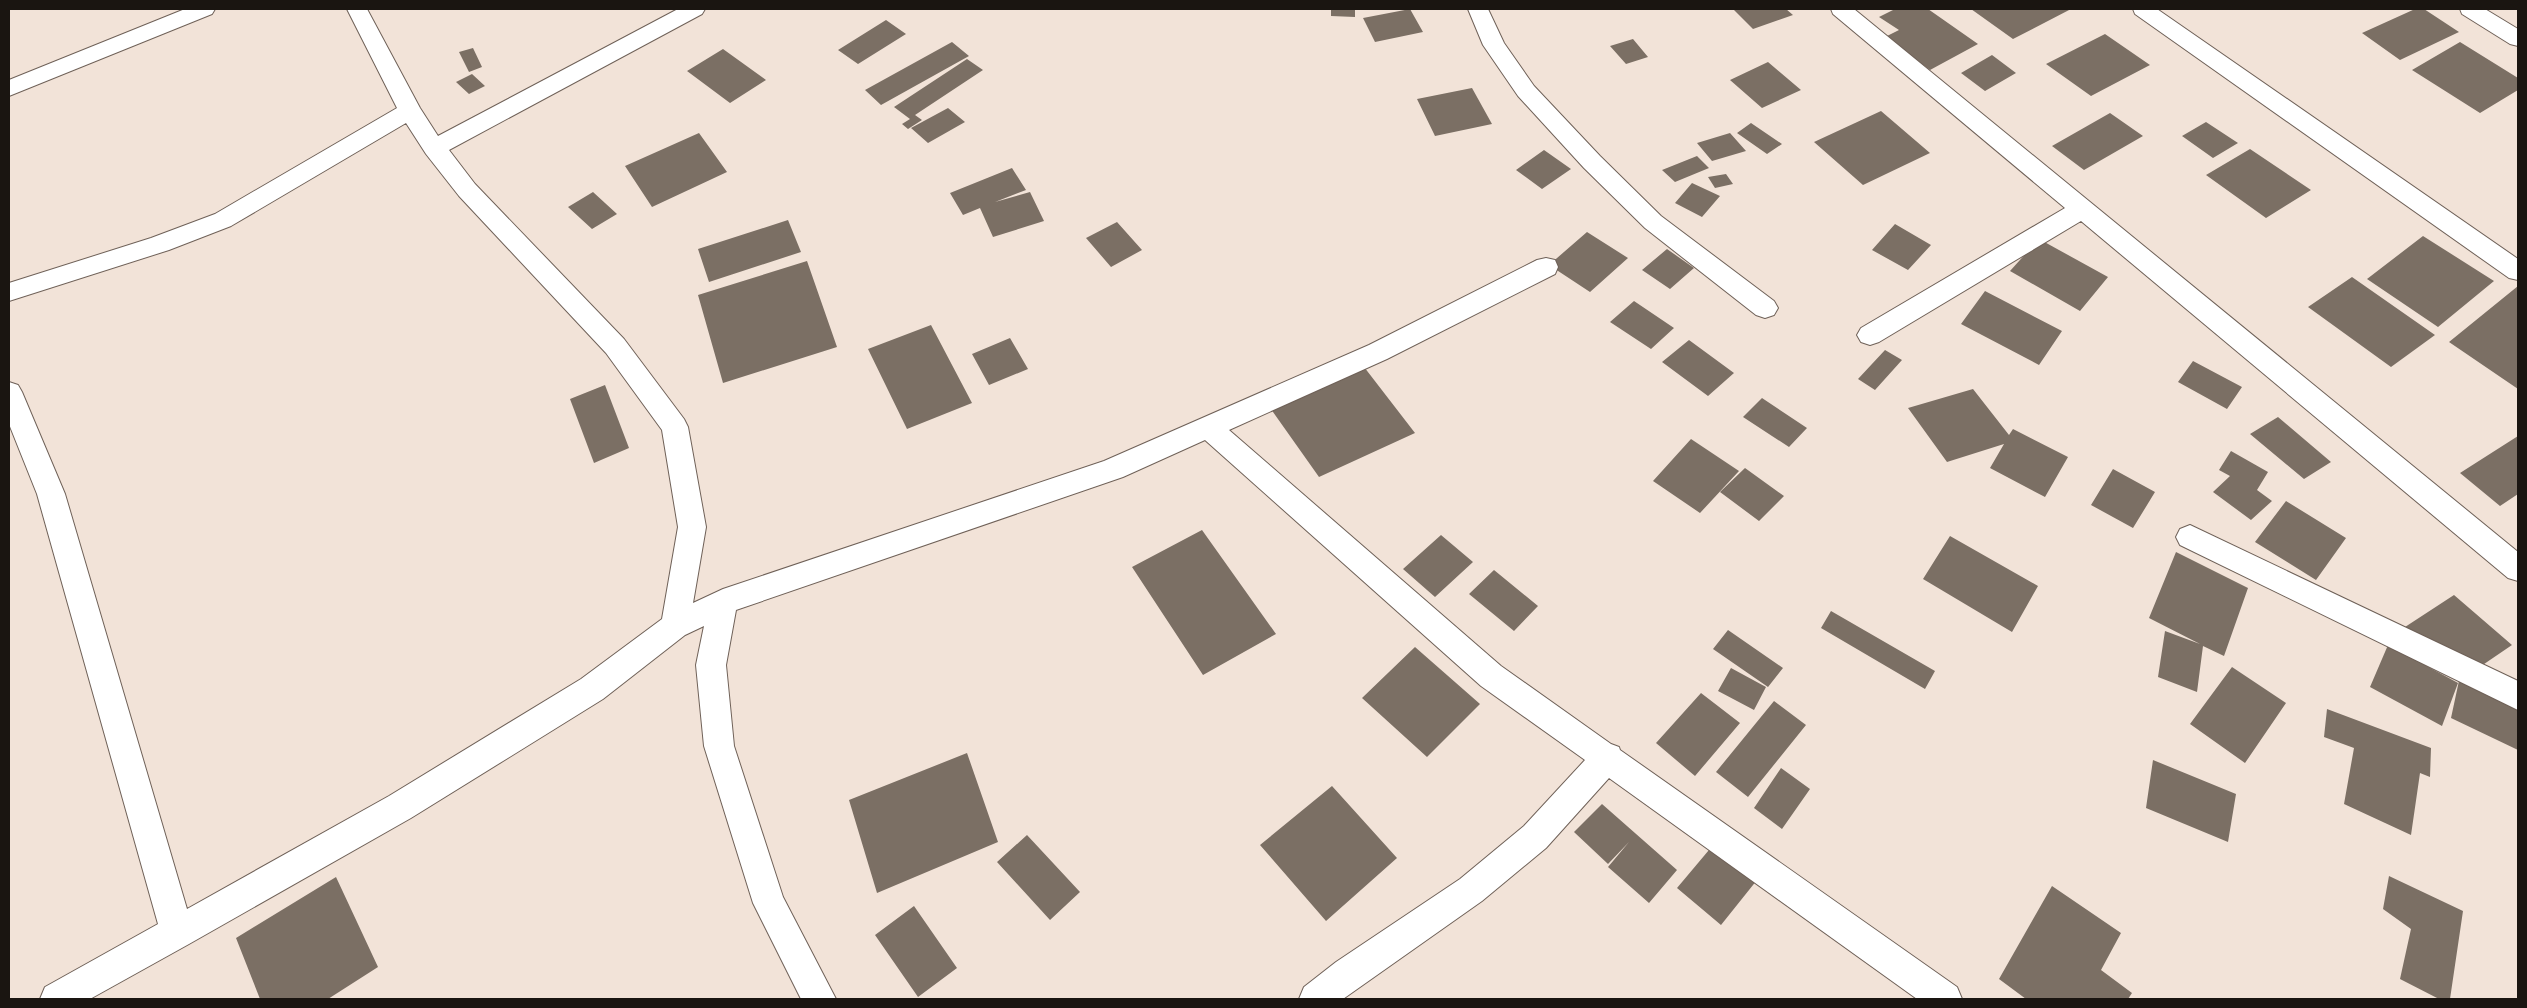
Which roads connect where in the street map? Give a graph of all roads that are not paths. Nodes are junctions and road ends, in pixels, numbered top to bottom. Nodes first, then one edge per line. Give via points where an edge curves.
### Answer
1 (204, 9) edge
2 (357, 9) edge
3 (694, 9) edge
4 (1478, 9) edge
5 (1841, 9) edge
6 (2143, 9) edge
7 (2470, 9) edge
8 (2518, 39) edge
9 (9, 88) edge
10 (410, 111) junction
11 (434, 148) junction
12 (2082, 208) junction
13 (1546, 267) dead end
14 (2518, 271) edge
15 (9, 292) edge
16 (1765, 308) dead end
17 (1870, 335) dead end
18 (9, 392) edge
19 (1208, 427) junction
20 (2190, 537) dead end
21 (2518, 570) edge
22 (723, 602) junction
23 (675, 626) junction
24 (2518, 696) edge
25 (1608, 758) junction
26 (177, 932) junction
27 (57, 999) edge
28 (819, 999) edge
29 (1316, 999) edge
30 (1946, 999) edge

1 - 9 street
2 - 10 street
3 - 11 street
4 - 16 street via 1494,45 1526,91 1592,162 1653,222
5 - 12 street
6 - 14 street
7 - 8 street
10 - 11 street
10 - 15 street via 223,220 160,244
11 - 23 street via 467,190 616,346 674,427 692,527
12 - 17 street
12 - 21 street
13 - 19 street via 1378,352
18 - 26 street via 50,494
19 - 22 street via 1113,469
19 - 25 street via 1492,676
20 - 24 street
22 - 23 street
22 - 28 street via 711,665 719,746 769,903
23 - 26 street via 592,689 500,747
25 - 29 street via 1535,837 1471,890
25 - 30 street
26 - 27 street

